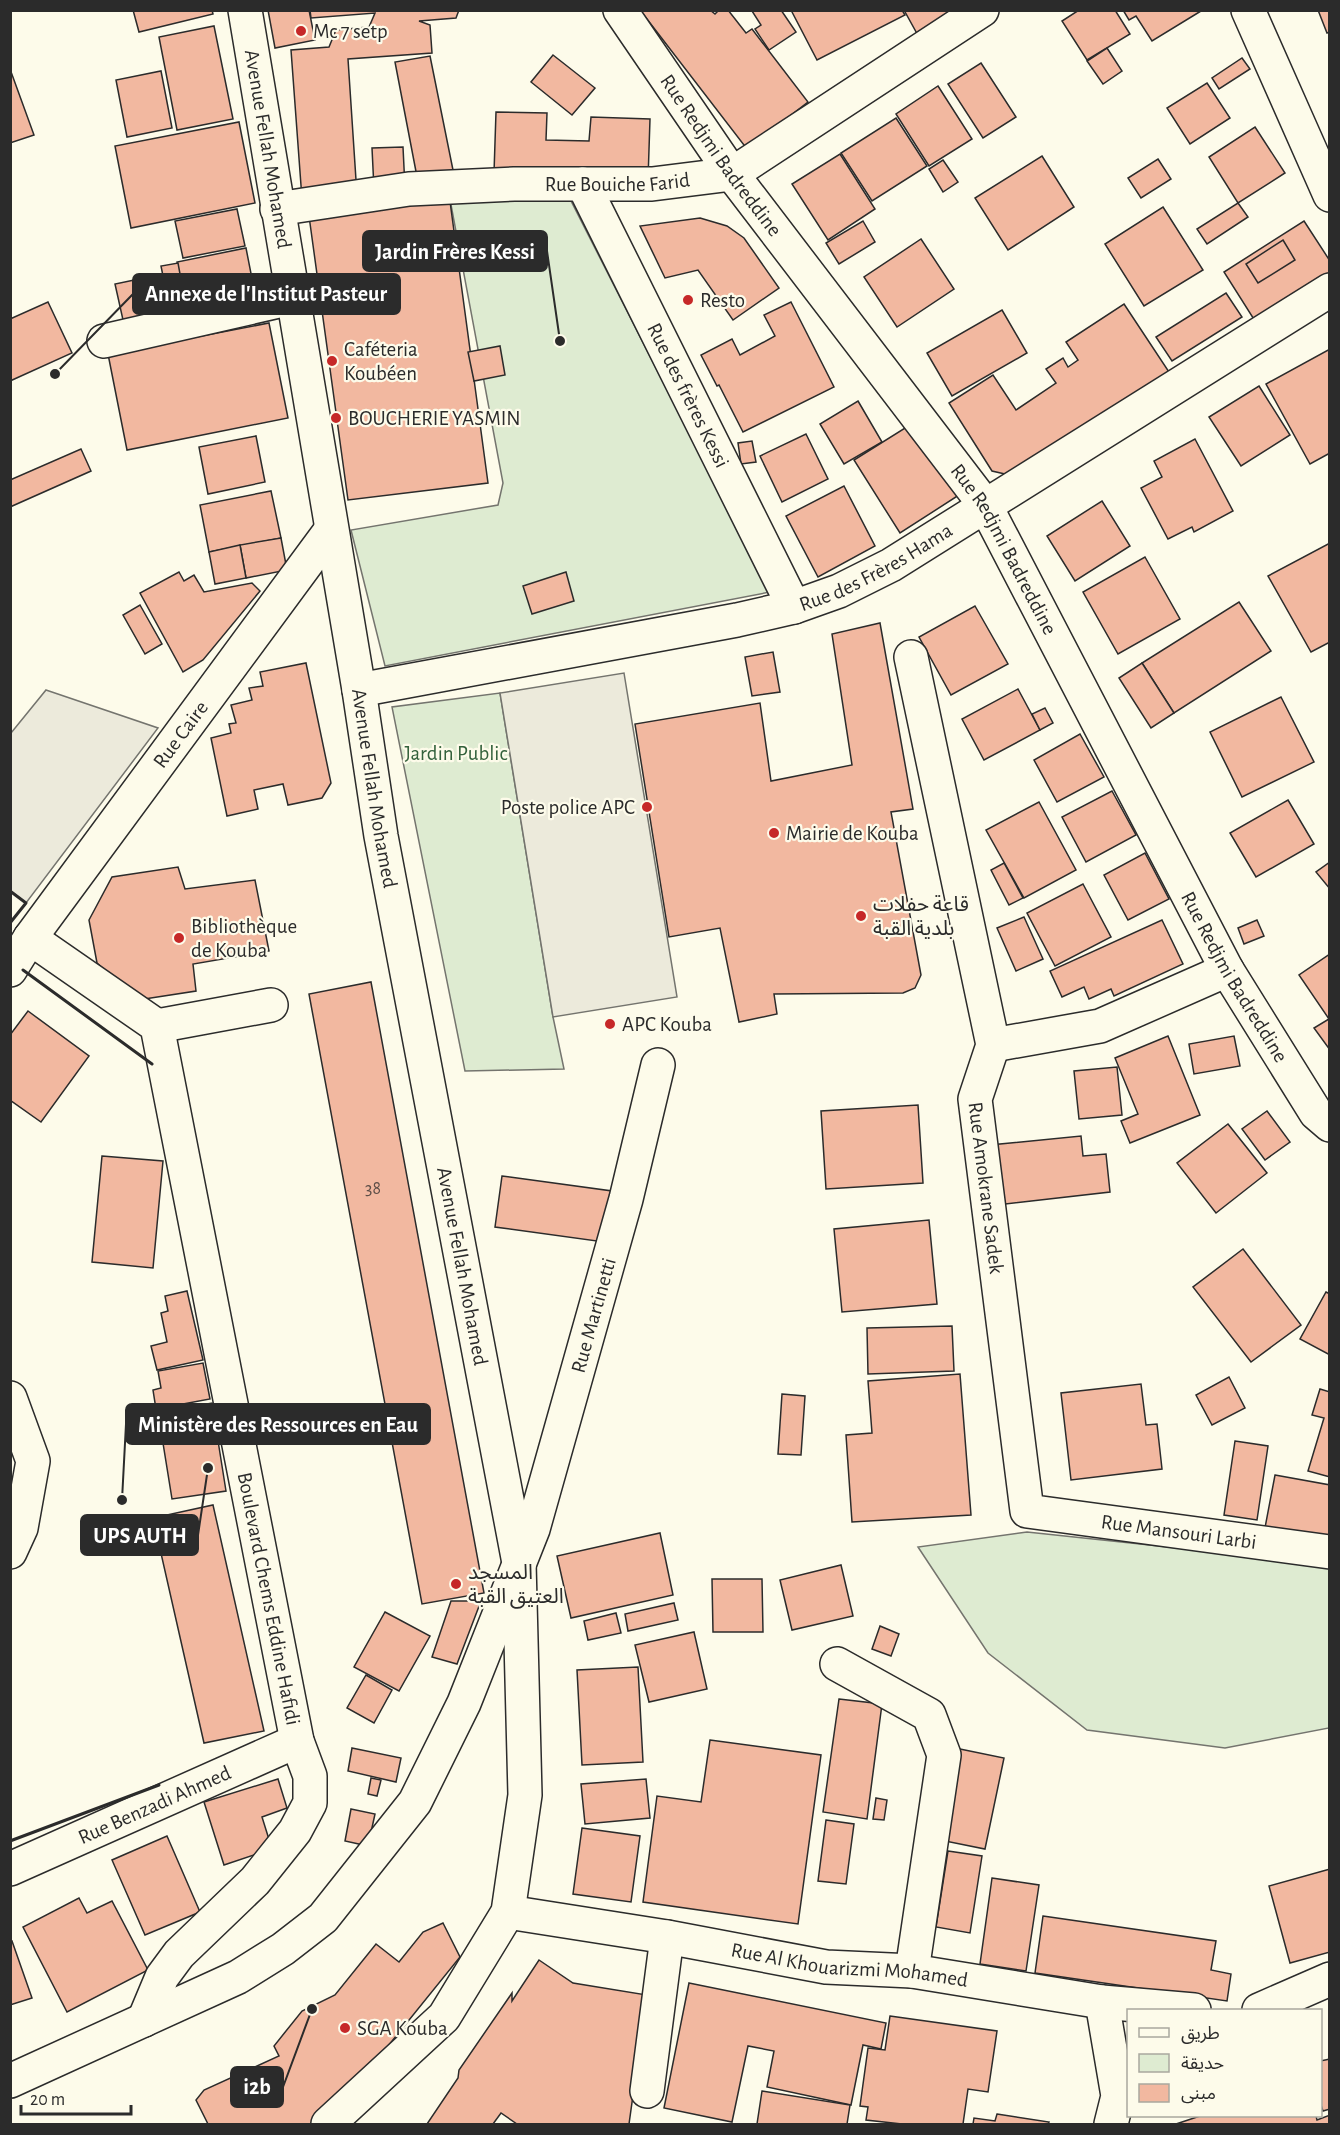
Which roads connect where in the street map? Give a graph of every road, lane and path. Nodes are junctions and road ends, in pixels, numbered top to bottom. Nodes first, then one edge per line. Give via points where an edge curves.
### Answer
1 (245, 10) edge
2 (620, 10) edge
3 (982, 10) edge
4 (1248, 10) edge
5 (732, 174) junction
6 (583, 184) junction
7 (1329, 195) edge
8 (277, 209) junction
9 (1329, 290) edge
10 (292, 298) junction
11 (104, 341) dead end
12 (985, 505) junction
13 (331, 530) junction
14 (794, 607) junction
15 (911, 657) dead end
16 (359, 690) junction
17 (30, 938) junction
18 (1227, 969) junction
19 (10, 970) edge
20 (271, 1005) dead end
21 (157, 1026) junction
22 (993, 1045) junction
23 (658, 1065) dead end
24 (1329, 1125) edge
25 (10, 1398) edge
26 (1027, 1511) joint
27 (10, 1552) edge
28 (1329, 1552) edge
29 (519, 1563) junction
30 (837, 1664) dead end
31 (297, 1741) junction
32 (10, 1869) edge
33 (508, 1912) junction
34 (667, 1937) junction
35 (912, 1971) junction
36 (1329, 1979) edge
37 (1102, 2002) junction
38 (1182, 2009) edge
39 (1261, 2009) edge
40 (144, 2020) junction
41 (10, 2081) edge
42 (647, 2091) dead end
43 (328, 2124) edge
44 (1111, 2124) edge

1 - 8 street, Avenue Fellah Mohamed
2 - 5 street, Rue Redjmi Badreddine
3 - 5 street, Rue Bouiche Farid
4 - 7 street
5 - 6 street, Rue Bouiche Farid via 652,183
5 - 12 street, Rue Redjmi Badreddine
6 - 8 street, Rue Bouiche Farid via 409,189
6 - 14 street, Rue des frères Kessi
8 - 10 street, Avenue Fellah Mohamed
9 - 12 street, Rue des Frères Hama
10 - 11 street
10 - 13 street, Avenue Fellah Mohamed
12 - 14 street, Rue des Frères Hama via 891,565
12 - 18 street, Rue Redjmi Badreddine
13 - 16 street, Avenue Fellah Mohamed
13 - 17 street, Rue Caire
14 - 16 street, Rue des Frères Hama
15 - 22 street
16 - 29 street, Avenue Fellah Mohamed via 381,836
17 - 19 street, Rue Caire
17 - 21 street
18 - 22 street via 1100,1026
18 - 24 street, Rue Redjmi Badreddine via 1316,1113
20 - 21 street
21 - 31 street, Boulevard Chems Eddine Hafidi
22 - 26 street, Rue Amokrane Sadek via 975,1099
23 - 29 street, Rue Martinetti via 623,1210 533,1529
25 - 27 street via 33,1461 21,1528
26 - 28 street, Rue Mansouri Larbi
29 - 33 street via 525,1795
29 - 40 street, Rue Martinetti via 464,1703 415,1802 323,1918 238,1977
30 - 35 street via 930,1714 944,1755
31 - 32 street, Rue Benzadi Ahmed
31 - 40 street, Boulevard Chems Eddine Hafidi via 310,1776 309,1803 295,1831 255,1881 179,1954 162,1977
33 - 34 street, Rue Al Khouarizmi Mohamed
33 - 43 street via 444,2017
34 - 35 street, Rue Al Khouarizmi Mohamed via 826,1966
34 - 42 street
35 - 37 street, Rue Al Khouarizmi Mohamed
36 - 39 street
37 - 38 street, Rue Al Khouarizmi Mohamed
37 - 44 street via 1118,2096
40 - 41 street, Rue Martinetti

